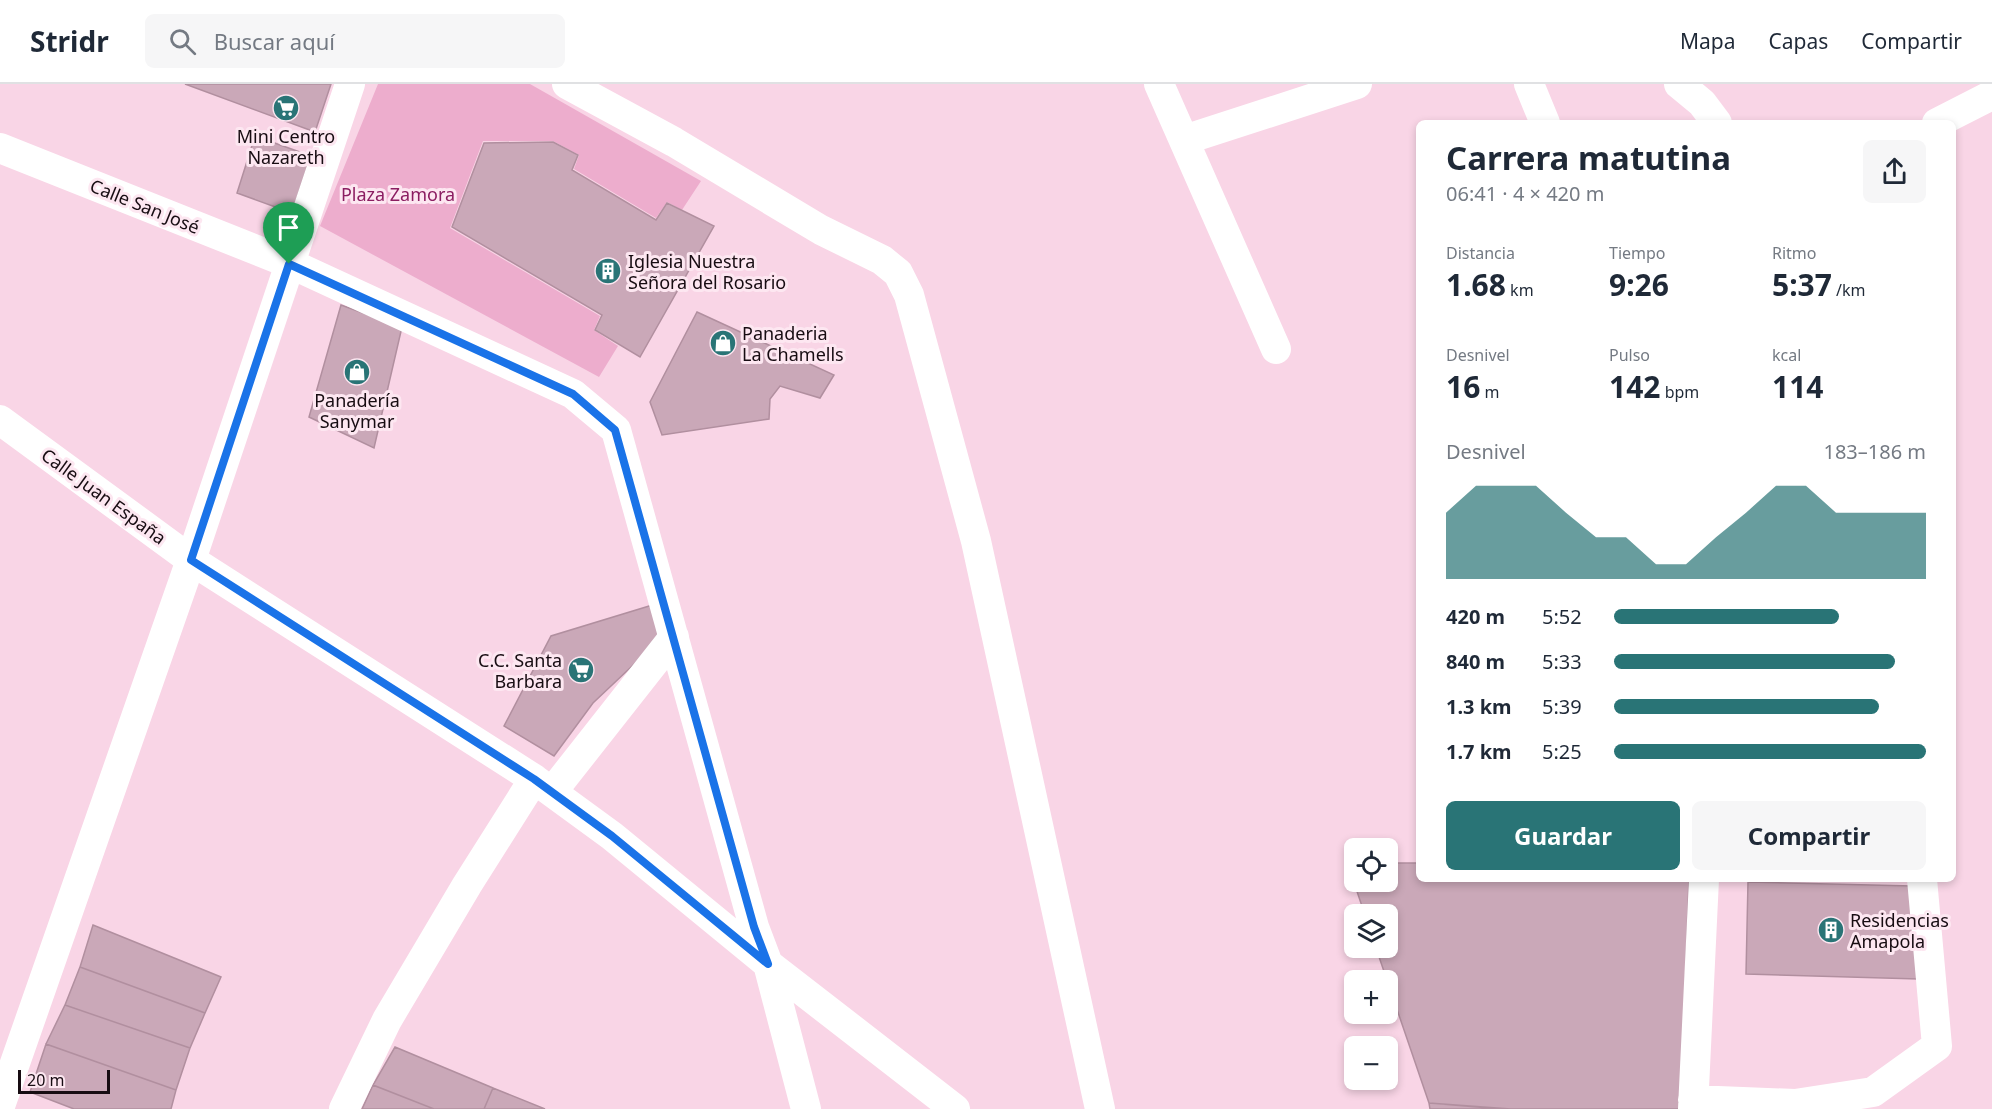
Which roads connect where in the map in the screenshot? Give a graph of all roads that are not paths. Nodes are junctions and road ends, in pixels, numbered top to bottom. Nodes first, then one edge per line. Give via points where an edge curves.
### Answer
1 (350, 84) edge
2 (567, 84) edge
3 (1159, 84) edge
4 (1357, 84) edge
5 (1529, 84) edge
6 (1679, 84) edge
7 (1992, 95) edge
8 (1544, 120) edge
9 (1715, 120) edge
10 (1943, 120) edge
11 (1184, 140) junction
12 (0, 148) edge
13 (289, 264) junction
14 (1276, 349) dead end
15 (0, 420) edge
16 (191, 560) junction
17 (674, 637) junction
18 (543, 786) junction
19 (1704, 882) edge
20 (1922, 882) edge
21 (768, 964) junction
22 (1693, 1105) edge
23 (0, 1106) edge
24 (344, 1109) edge
25 (806, 1109) edge
26 (956, 1109) edge
27 (1100, 1109) edge

1 - 13 street
2 - 27 street via 674,142 820,230 882,260 898,273 909,295 976,541
3 - 11 street
4 - 11 street
5 - 8 street
6 - 9 street
7 - 10 street
11 - 14 street
12 - 13 street, Calle San José
13 - 16 street
13 - 17 street, Calle San José via 573,394 615,430
15 - 16 street, Calle Juan España
16 - 18 street, Calle Juan España
16 - 23 street
17 - 18 street
17 - 21 street, Calle San José via 754,927
18 - 21 street, Calle Juan España via 612,836
18 - 24 street via 467,885 387,1020
19 - 22 street
20 - 22 street via 1937,1046 1873,1092 1795,1104
21 - 25 street, Calle San José
21 - 26 street, Calle Juan España

